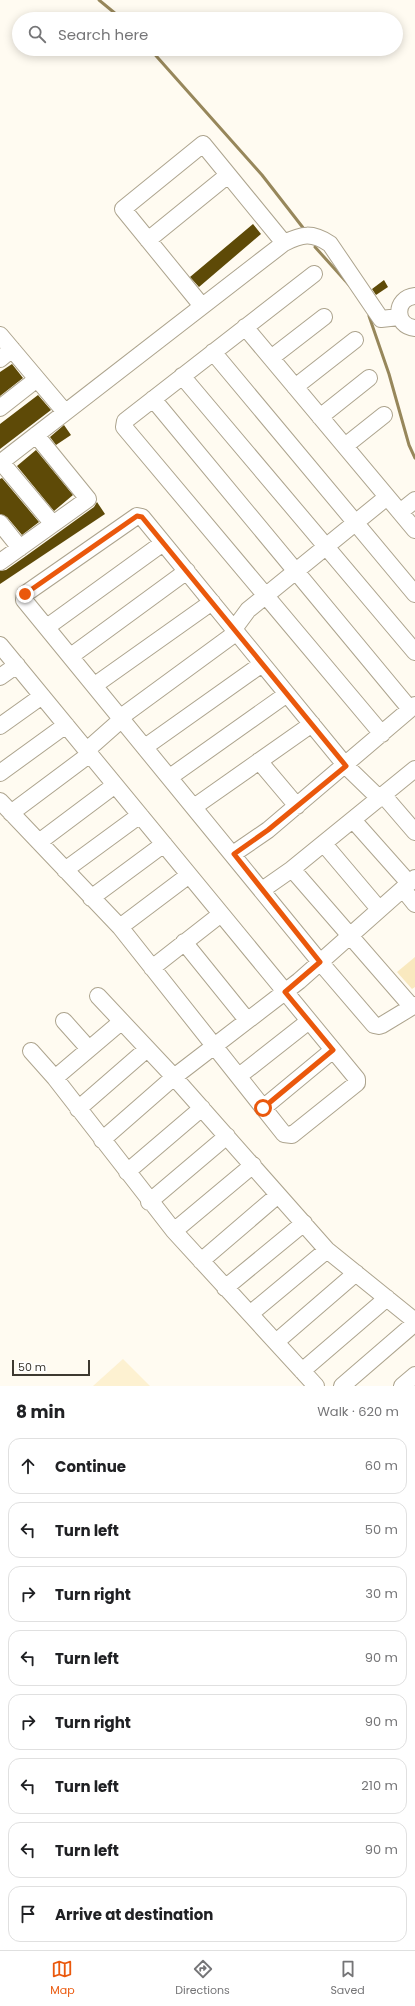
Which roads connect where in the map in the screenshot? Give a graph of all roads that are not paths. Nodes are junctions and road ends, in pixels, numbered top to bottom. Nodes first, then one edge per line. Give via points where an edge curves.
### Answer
1 (228, 175) junction
2 (148, 240) junction
3 (284, 243) junction
4 (314, 274) dead end
5 (415, 296) edge
6 (202, 306) junction
7 (324, 317) dead end
8 (399, 317) junction
9 (245, 327) junction
10 (415, 328) edge
11 (0, 335) edge
12 (355, 340) dead end
13 (213, 352) junction
14 (6, 354) edge
15 (271, 358) junction
16 (182, 376) junction
17 (369, 378) dead end
18 (37, 379) junction
19 (295, 387) junction
20 (152, 399) junction
21 (0, 408) edge
22 (65, 412) junction
23 (384, 415) dead end
24 (320, 417) junction
25 (36, 435) junction
26 (345, 446) junction
27 (0, 463) edge
28 (387, 497) junction
29 (415, 500) edge
30 (400, 512) junction
31 (0, 523) edge
32 (356, 523) junction
33 (53, 524) junction
34 (415, 530) edge
35 (163, 543) junction
36 (326, 547) junction
37 (20, 548) junction
38 (0, 562) edge
39 (187, 571) junction
40 (296, 572) junction
41 (415, 594) edge
42 (266, 596) junction
43 (212, 602) junction
44 (47, 627) junction
45 (235, 631) junction
46 (0, 644) edge
47 (415, 652) edge
48 (71, 656) junction
49 (262, 664) junction
50 (17, 665) junction
51 (0, 677) edge
52 (95, 685) junction
53 (287, 694) junction
54 (42, 696) junction
55 (413, 707) edge
56 (122, 718) junction
57 (312, 724) junction
58 (66, 725) junction
59 (0, 726) edge
60 (382, 734) junction
61 (145, 747) junction
62 (88, 752) junction
63 (259, 761) junction
64 (346, 766) junction
65 (415, 769) edge
66 (0, 773) edge
67 (170, 777) junction
68 (115, 785) junction
69 (382, 797) junction
70 (297, 806) junction
71 (5, 807) edge
72 (194, 807) junction
73 (140, 815) junction
74 (353, 820) junction
75 (413, 826) edge
76 (39, 842) junction
77 (164, 844) junction
78 (324, 844) junction
79 (234, 854) junction
80 (292, 869) junction
81 (65, 870) junction
82 (189, 875) junction
83 (409, 883) edge
84 (262, 890) junction
85 (91, 898) junction
86 (415, 904) edge
87 (380, 909) junction
88 (221, 914) junction
89 (120, 928) junction
90 (349, 937) junction
91 (184, 942) junction
92 (320, 962) junction
93 (152, 968) junction
94 (285, 992) junction
95 (98, 996) dead end
96 (413, 1006) edge
97 (247, 1020) junction
98 (64, 1021) dead end
99 (309, 1021) junction
100 (122, 1022) junction
101 (214, 1046) junction
102 (89, 1049) junction
103 (148, 1049) junction
104 (333, 1050) junction
105 (31, 1051) dead end
106 (239, 1076) junction
107 (174, 1077) junction
108 (55, 1078) junction
109 (202, 1108) junction
110 (263, 1108) junction
111 (78, 1109) junction
112 (227, 1136) junction
113 (102, 1140) junction
114 (253, 1165) junction
115 (126, 1172) junction
116 (278, 1195) junction
117 (149, 1202) junction
118 (304, 1223) junction
119 (174, 1231) junction
120 (327, 1250) junction
121 (201, 1261) junction
122 (356, 1273) junction
123 (226, 1288) junction
124 (387, 1298) junction
125 (250, 1314) junction
126 (415, 1322) edge
127 (276, 1342) junction
128 (302, 1371) junction
129 (415, 1375) edge
130 (316, 1386) edge
131 (342, 1386) edge
132 (402, 1386) edge

1 - 2 street
1 - 2 street via 203,144 123,209
1 - 3 street
2 - 6 street
3 - 6 street
3 - 8 street via 304,236 318,236 330,244 381,319
4 - 9 street
5 - 8 street via 402,302
6 - 22 street
7 - 15 street
8 - 10 street via 406,326
9 - 13 street
9 - 15 street
11 - 14 street
12 - 19 street
13 - 16 street
13 - 32 street
14 - 18 street
15 - 19 street
16 - 20 street
16 - 36 street
17 - 24 street
18 - 21 street
18 - 22 street
19 - 24 street
20 - 40 street
20 - 42 street via 125,421 124,427
22 - 25 street
23 - 26 street
24 - 26 street
25 - 27 street
25 - 33 street via 88,499
26 - 28 street
27 - 33 street
28 - 30 street
28 - 32 street
29 - 30 street
30 - 34 street
31 - 37 street
32 - 36 street
32 - 41 street
33 - 37 street
35 - 39 street
35 - 44 street
35 - 44 street via 142,517 137,516 25,594 24,600
36 - 40 street
36 - 47 street
37 - 38 street
39 - 43 street
39 - 48 street
40 - 42 street
40 - 55 street
42 - 45 street via 248,610
42 - 60 street
43 - 45 street
43 - 52 street
44 - 48 street
45 - 49 street
45 - 56 street
46 - 50 street
48 - 52 street
49 - 53 street
49 - 61 street
50 - 51 street
50 - 54 street
52 - 56 street
53 - 57 street
53 - 67 street
54 - 58 street
54 - 59 street
55 - 60 street
56 - 61 street
56 - 62 street
57 - 63 street
57 - 64 street
58 - 62 street
58 - 66 street
60 - 64 street
61 - 67 street
62 - 68 street
62 - 71 street
63 - 70 street
63 - 72 street
64 - 69 street
64 - 70 street
65 - 69 street
67 - 72 street
68 - 73 street
68 - 76 street
69 - 74 street
69 - 75 street
70 - 79 street
71 - 76 street
72 - 79 street
73 - 77 street
73 - 81 street
74 - 78 street
74 - 83 street
76 - 81 street
77 - 82 street
77 - 85 street
78 - 80 street
78 - 87 street
79 - 84 street
80 - 84 street
80 - 90 street
81 - 85 street
82 - 88 street
82 - 89 street
83 - 86 street
83 - 87 street
84 - 92 street
85 - 89 street
87 - 90 street
88 - 91 street
88 - 94 street
89 - 93 street
90 - 92 street
90 - 96 street
91 - 93 street
91 - 97 street
92 - 94 street
92 - 96 street via 376,1026
93 - 101 street
94 - 97 street
94 - 99 street
95 - 100 street
97 - 101 street
98 - 102 street
99 - 104 street
99 - 106 street
100 - 102 street
100 - 103 street
101 - 106 street
101 - 107 street
102 - 108 street
103 - 107 street
103 - 111 street
104 - 110 street
104 - 110 street via 357,1079 354,1085 292,1135 284,1134
105 - 108 street
106 - 110 street
107 - 109 street
107 - 113 street
108 - 111 street
109 - 112 street
109 - 115 street
111 - 113 street
112 - 114 street
112 - 117 street
113 - 115 street
114 - 116 street
114 - 119 street
115 - 117 street
116 - 118 street
116 - 121 street
117 - 119 street
118 - 120 street
118 - 123 street
119 - 121 street
120 - 122 street
120 - 125 street
121 - 123 street
122 - 124 street
122 - 127 street
123 - 125 street
124 - 126 street
124 - 128 street
125 - 127 street
126 - 131 street
127 - 128 street
128 - 130 street
129 - 132 street

